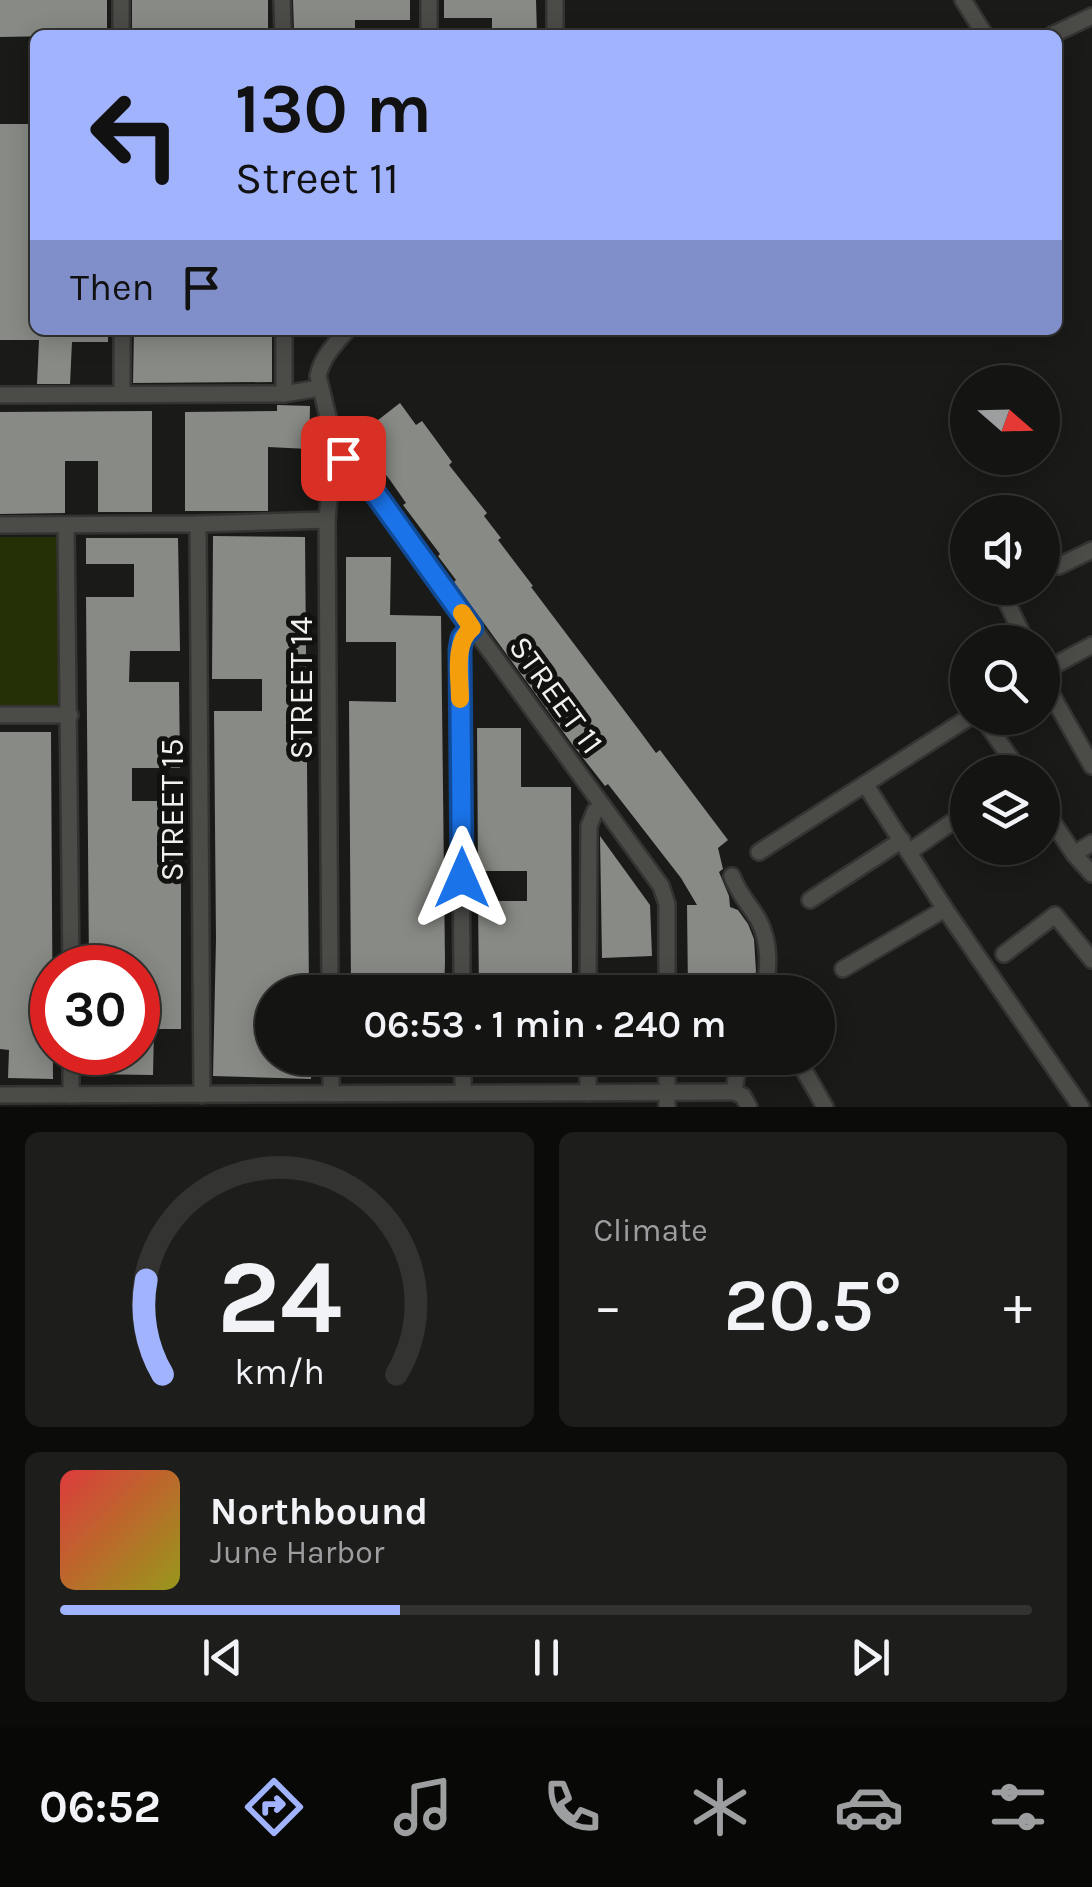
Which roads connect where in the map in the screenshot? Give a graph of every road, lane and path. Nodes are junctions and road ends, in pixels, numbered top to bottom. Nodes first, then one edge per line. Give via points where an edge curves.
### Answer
1 (120, 0) edge
2 (282, 0) edge
3 (428, 0) edge
4 (555, 0) edge
5 (963, 0) edge
6 (1092, 16) edge
7 (121, 30) edge
8 (282, 30) edge
9 (429, 30) edge
10 (555, 30) edge
11 (982, 30) edge
12 (1062, 30) edge
13 (122, 335) edge
14 (284, 335) edge
15 (343, 335) edge
16 (319, 388) junction
17 (122, 394) junction
18 (284, 394) junction
19 (0, 395) edge
20 (338, 458) junction
21 (327, 520) junction
22 (0, 524) edge
23 (198, 524) junction
24 (66, 525) junction
25 (1092, 550) edge
26 (1060, 566) dead end
27 (472, 628) junction
28 (1092, 645) edge
29 (1060, 664) edge
30 (1060, 708) edge
31 (0, 715) edge
32 (70, 715) junction
33 (950, 730) edge
34 (1092, 766) edge
35 (865, 784) junction
36 (602, 806) junction
37 (950, 822) edge
38 (1060, 833) edge
39 (1092, 843) edge
40 (906, 846) junction
41 (758, 852) dead end
42 (1074, 854) junction
43 (1092, 874) edge
44 (732, 876) dead end
45 (810, 900) dead end
46 (945, 909) junction
47 (71, 945) edge
48 (1004, 954) dead end
49 (1092, 960) edge
50 (844, 969) dead end
51 (330, 975) edge
52 (462, 975) edge
53 (588, 975) edge
54 (667, 975) edge
55 (766, 975) edge
56 (72, 1075) edge
57 (331, 1075) edge
58 (463, 1075) edge
59 (588, 1075) edge
60 (736, 1075) edge
61 (806, 1075) edge
62 (734, 1092) junction
63 (331, 1093) junction
64 (463, 1093) junction
65 (588, 1093) junction
66 (72, 1094) junction
67 (0, 1095) edge
68 (202, 1095) junction
69 (409, 1100) edge
70 (537, 1100) edge
71 (667, 1100) edge
72 (26, 1101) edge
73 (152, 1101) edge
74 (280, 1101) edge
75 (749, 1107) edge
76 (824, 1107) edge
77 (1080, 1107) edge

1 - 7 street
2 - 8 street
3 - 9 street
4 - 10 street
5 - 11 street
6 - 12 street
13 - 17 street
14 - 18 street
15 - 16 street via 320,367
16 - 18 street
16 - 20 street, STREET 14
17 - 18 street
17 - 19 street
20 - 21 street, STREET 14
20 - 27 street, STREET 11 via 357,468
21 - 23 street
21 - 51 street, STREET 14
22 - 24 street
23 - 24 street
23 - 68 street, STREET 15
24 - 32 street
25 - 26 street
27 - 36 street, STREET 11
27 - 52 street via 460,650
28 - 29 street
30 - 34 street
31 - 32 street
32 - 47 street
33 - 35 street
35 - 40 street
35 - 41 street
36 - 53 street via 589,826
36 - 54 street, STREET 11 via 664,895
37 - 40 street
38 - 42 street
39 - 42 street
40 - 45 street
40 - 46 street
42 - 43 street
44 - 55 street via 760,921
46 - 50 street
46 - 77 street
48 - 49 street via 1055,915
56 - 66 street
57 - 63 street
58 - 64 street
59 - 65 street
60 - 62 street
61 - 76 street
62 - 71 street
62 - 75 street
63 - 69 street
63 - 74 street
64 - 69 street
64 - 70 street
65 - 70 street
65 - 71 street
66 - 72 street
66 - 73 street
67 - 72 street
68 - 73 street
68 - 74 street

